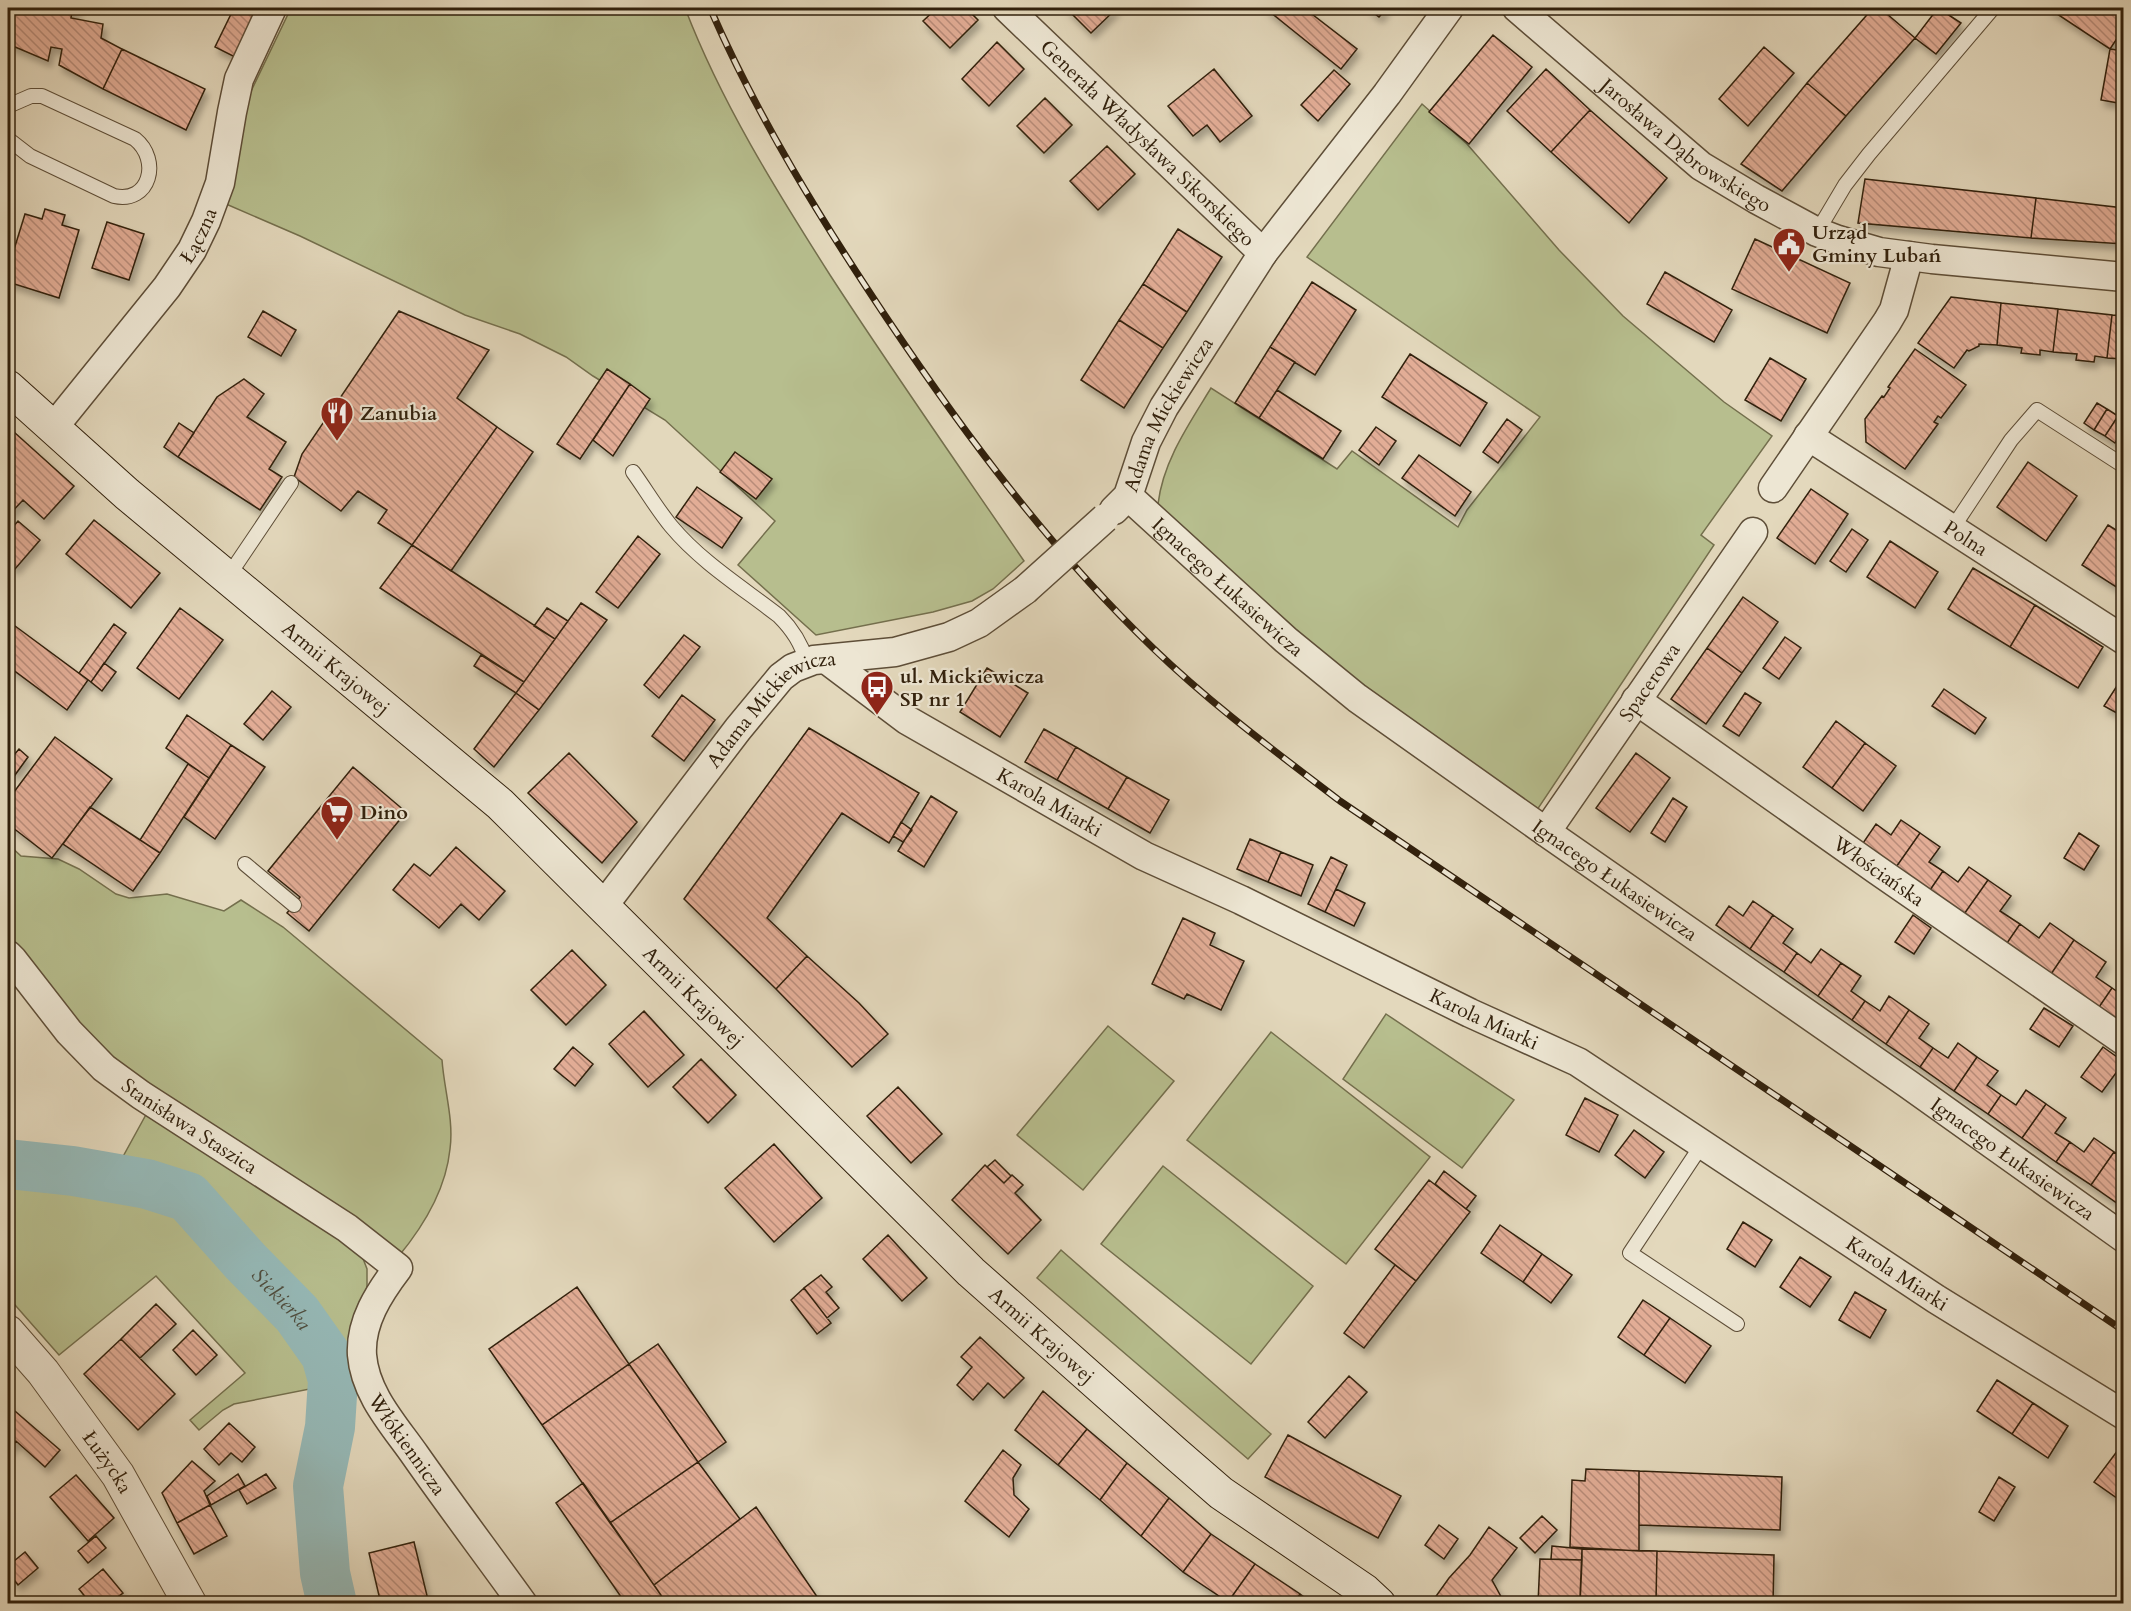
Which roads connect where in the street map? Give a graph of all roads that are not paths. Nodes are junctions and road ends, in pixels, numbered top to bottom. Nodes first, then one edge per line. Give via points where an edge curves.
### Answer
1 (272, 8) edge
2 (1007, 8) edge
3 (1449, 8) edge
4 (1517, 8) edge
5 (1993, 8) edge
6 (8, 106) edge
7 (8, 138) edge
8 (1817, 232) junction
9 (1263, 253) junction
10 (1909, 256) junction
11 (2124, 277) edge
12 (8, 387) edge
13 (53, 428) junction
14 (1808, 436) junction
15 (2124, 466) edge
16 (633, 472) dead end
17 (291, 483) dead end
18 (1773, 488) dead end
19 (1128, 496) junction
20 (1952, 529) junction
21 (1753, 532) dead end
22 (227, 578) junction
23 (2124, 640) edge
24 (816, 660) junction
25 (1636, 700) junction
26 (1546, 832) junction
27 (245, 864) dead end
28 (294, 905) dead end
29 (604, 905) junction
30 (8, 955) edge
31 (2124, 1041) edge
32 (1703, 1143) junction
33 (2124, 1238) edge
34 (398, 1268) joint
35 (1737, 1324) dead end
36 (8, 1332) edge
37 (2124, 1415) edge
38 (190, 1604) edge
39 (523, 1604) edge
40 (1379, 1604) edge

1 - 13 street, Łączna via 239,79 220,183 192,250 167,287
2 - 9 street, Generała Władysława Sikorskiego
3 - 9 street, Adama Mickiewicza
4 - 8 street, Jarosława Dąbrowskiego via 1701,166
5 - 8 lane via 1869,154
6 - 7 lane via 31,96 42,96 135,140 148,156 148,178 135,195 125,199 114,196 30,156
8 - 10 street, Jarosława Dąbrowskiego via 1858,246
9 - 19 street, Adama Mickiewicza via 1164,407 1146,442
10 - 11 street, Jarosława Dąbrowskiego
10 - 14 street via 1894,310
12 - 13 main road, Armii Krajowej
13 - 22 main road, Armii Krajowej
14 - 18 street
14 - 20 street, Polna
15 - 20 lane via 2037,410
16 - 24 lane via 683,539 779,616
17 - 22 lane
19 - 24 street, Adama Mickiewicza, bridge via 1025,590 979,623 949,637 895,652
19 - 26 street, Ignacego Łukasiewicza via 1348,691
20 - 23 street, Polna
21 - 25 street, Spacerowa
22 - 29 main road, Armii Krajowej via 500,804
24 - 29 street, Adama Mickiewicza via 781,677
24 - 32 street, Karola Miarki via 907,720 1144,856 1578,1062
25 - 26 street, Spacerowa
25 - 31 street, Włościańska
26 - 33 street, Ignacego Łukasiewicza
27 - 28 lane
29 - 40 main road, Armii Krajowej via 972,1272 1221,1493
30 - 34 street, Stanisława Staszica via 69,1032 104,1068 347,1228
32 - 35 lane via 1630,1253
32 - 37 street, Karola Miarki via 1936,1299
34 - 39 street, Włókiennicza via 379,1295 364,1329 362,1355 368,1383
36 - 38 main road, Łużycka via 43,1372 112,1467

